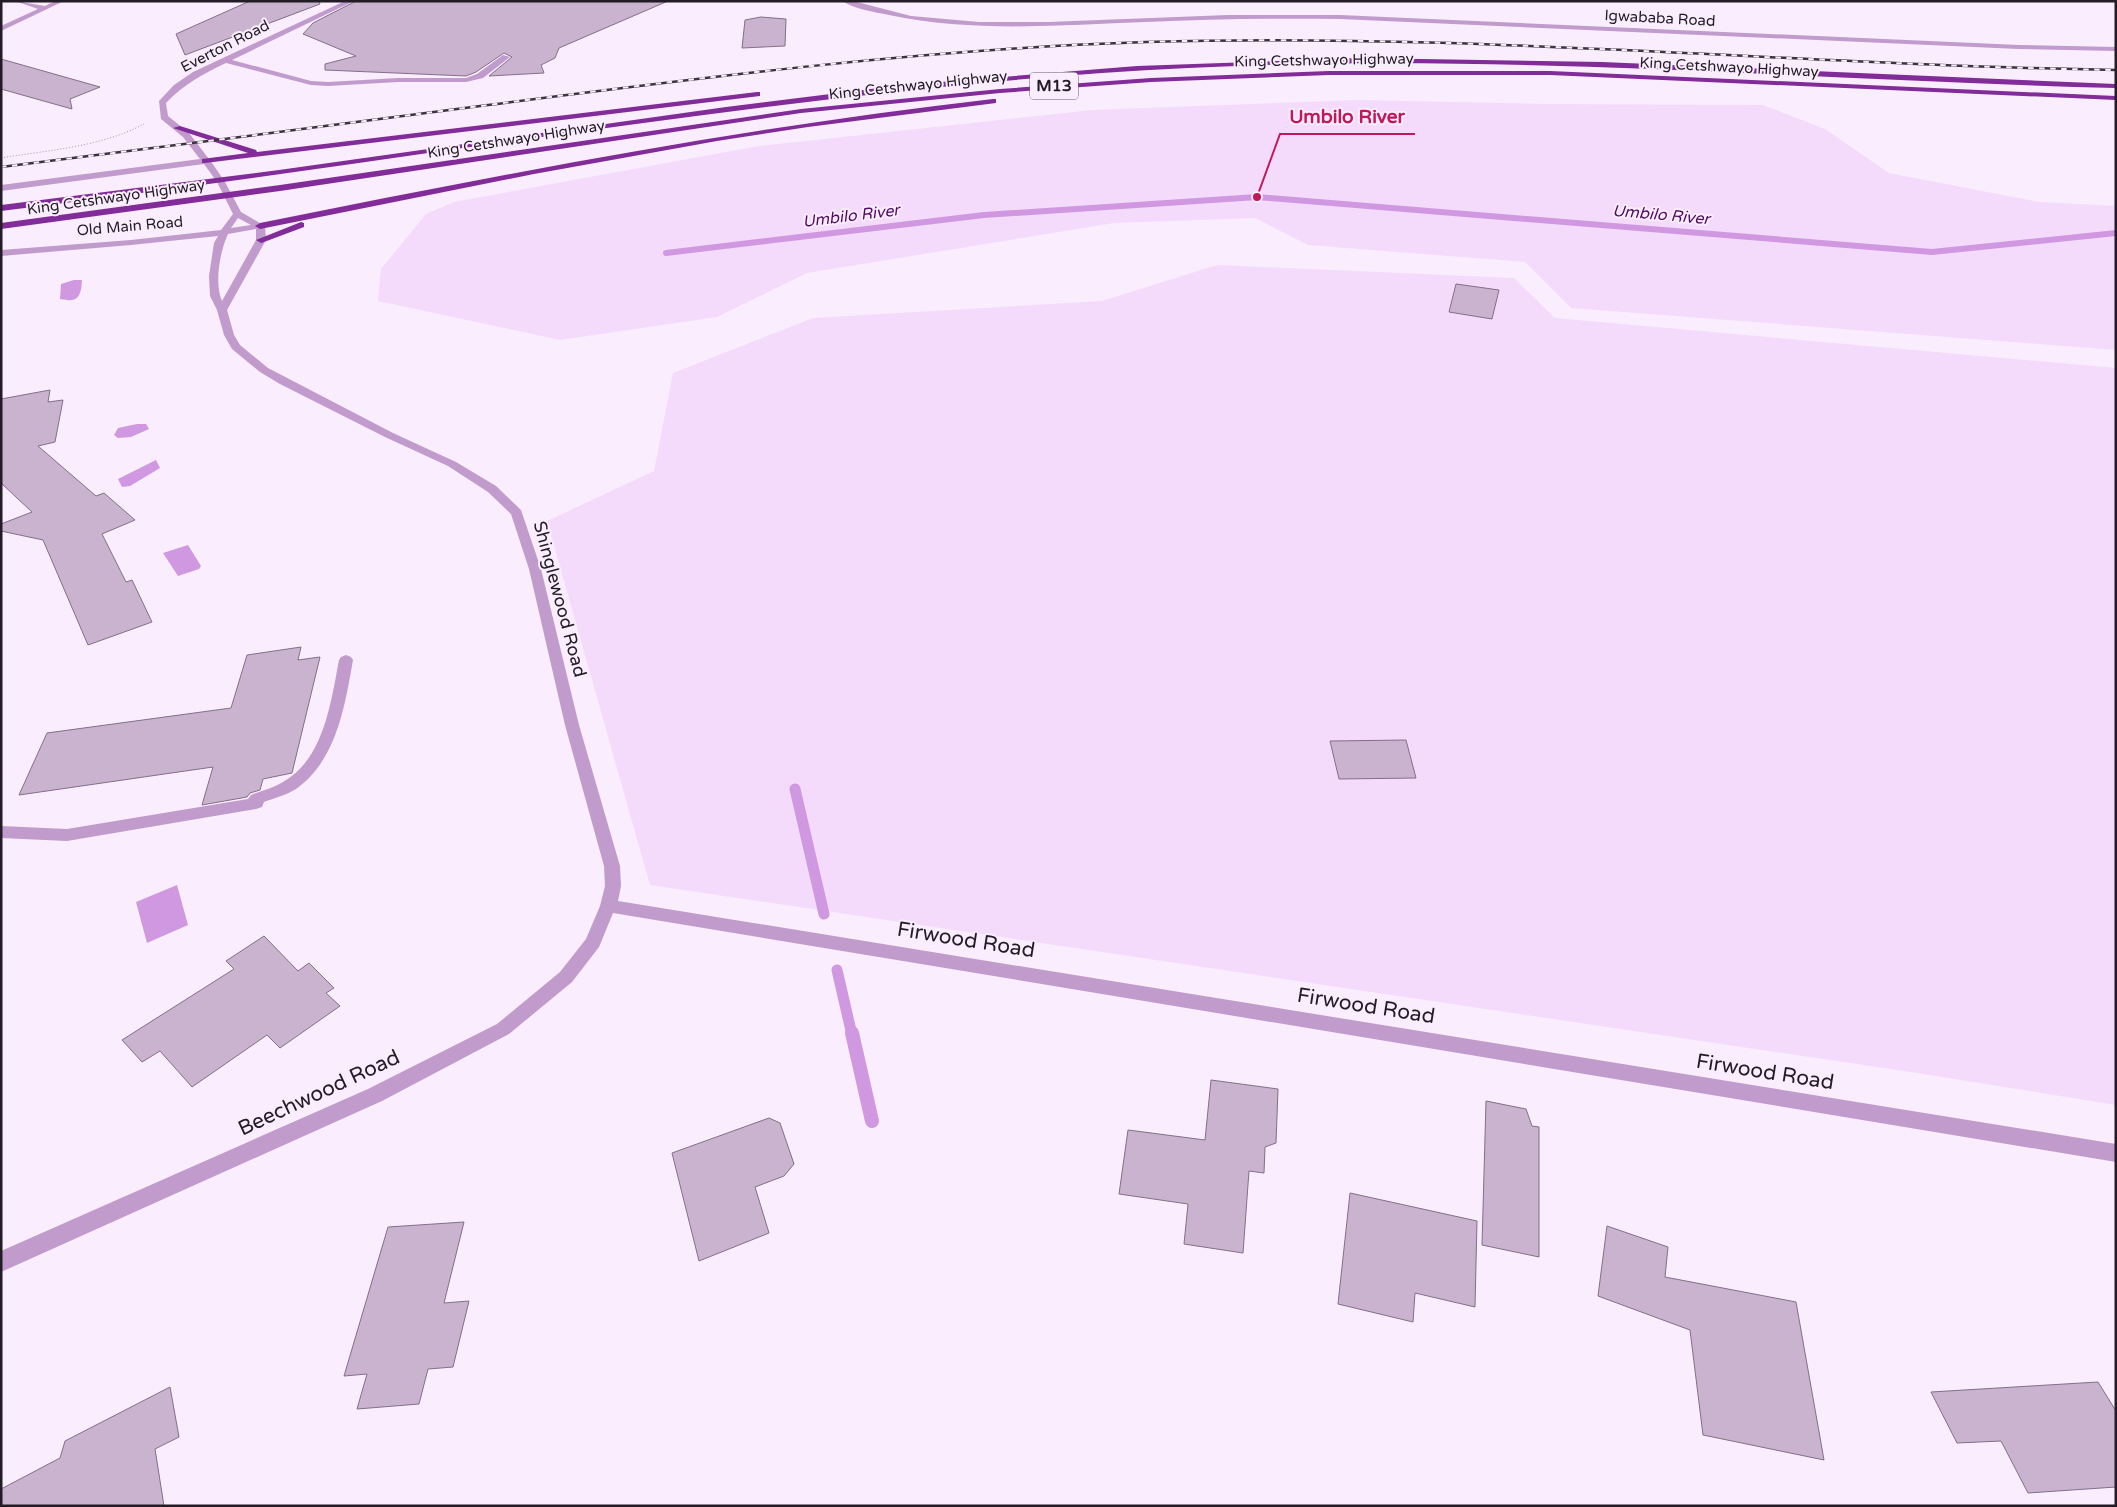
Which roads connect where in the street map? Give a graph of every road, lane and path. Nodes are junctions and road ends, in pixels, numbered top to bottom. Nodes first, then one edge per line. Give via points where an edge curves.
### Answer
1 (18, 1) edge
2 (61, 1) edge
3 (351, 1) edge
4 (845, 1) edge
5 (47, 8) junction
6 (1, 29) edge
7 (2116, 48) edge
8 (506, 57) dead end
9 (224, 60) junction
10 (1285, 62) junction
11 (1329, 73) junction
12 (890, 80) dead end
13 (2116, 86) edge
14 (762, 93) dead end
15 (1027, 98) dead end
16 (2116, 98) edge
17 (998, 101) dead end
18 (164, 117) junction
19 (188, 134) junction
20 (275, 153) junction
21 (1, 158) edge
22 (207, 163) junction
23 (1, 188) edge
24 (1, 208) edge
25 (342, 209) junction
26 (237, 211) junction
27 (1, 226) edge
28 (260, 226) junction
29 (224, 232) junction
30 (261, 240) junction
31 (1, 253) edge
32 (222, 310) junction
33 (346, 660) dead end
34 (1, 832) edge
35 (608, 906) junction
36 (2116, 1153) edge
37 (1, 1262) edge

1 - 5 street
2 - 5 street
3 - 9 street, Everton Road
4 - 7 street, Igwababa Road via 905,16 993,24 1340,17 1970,45
5 - 6 street
8 - 9 street via 480,76 460,81 324,84
9 - 18 street, Everton Road via 196,74 170,93 162,103
10 - 12 highway via 1159,62
10 - 13 highway, King Cetshwayo Highway / M13 via 1537,62
10 - 24 highway, King Cetshwayo Highway / M13 via 1082,72 841,94
11 - 15 highway
11 - 16 highway, King Cetshwayo Highway / M13 via 1594,74
11 - 27 highway, King Cetshwayo Highway / M13 via 1091,84 875,102
14 - 20 highway
17 - 25 highway via 693,142
18 - 19 street
18 - 21 path via 104,140
19 - 20 highway via 240,149
19 - 22 street
20 - 22 highway
22 - 23 street
22 - 26 street
25 - 28 highway
25 - 30 highway
26 - 28 street
26 - 29 street, Shinglewood Road
28 - 29 street, Old Main Road
28 - 30 street
29 - 31 street, Old Main Road
29 - 32 street, Shinglewood Road via 214,276 215,296
30 - 32 street
32 - 35 street, Shinglewood Road via 236,348 264,370 322,402 452,464 492,489 517,513 535,569 580,754 612,866
33 - 34 street via 336,712 313,765 289,786 256,799 256,803 67,835
35 - 36 street, Firwood Road
35 - 37 street, Beechwood Road via 593,942 566,977 503,1028 375,1095

